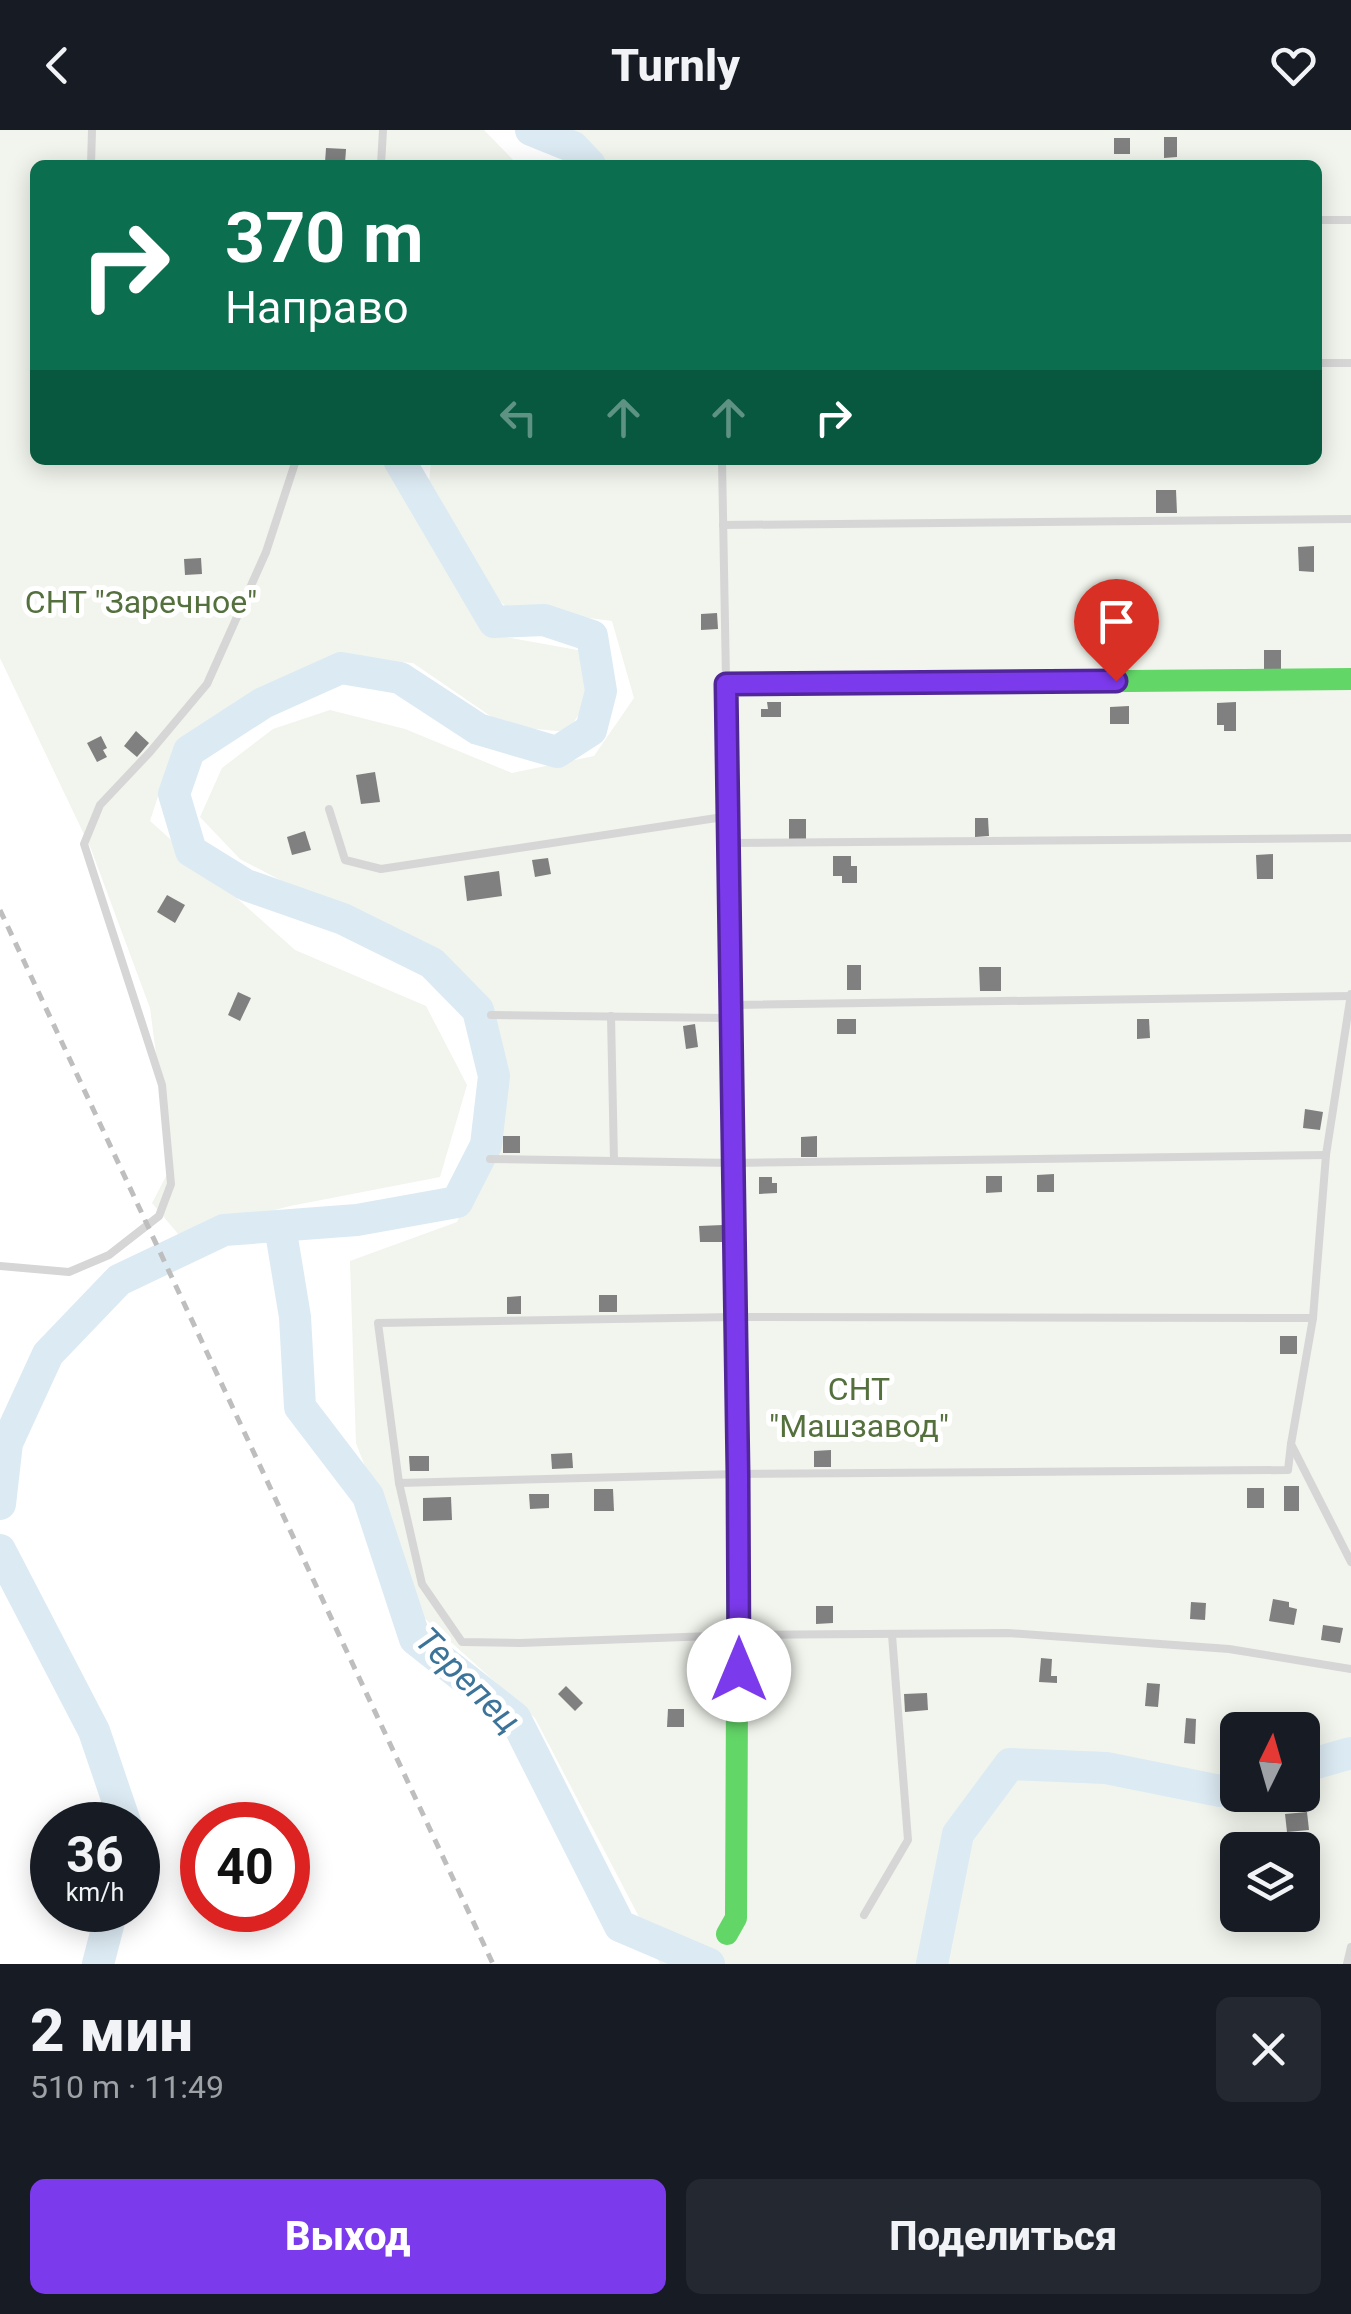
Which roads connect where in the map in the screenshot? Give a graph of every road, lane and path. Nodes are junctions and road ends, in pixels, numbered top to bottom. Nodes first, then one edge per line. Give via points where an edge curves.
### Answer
1 (92, 130) edge
2 (383, 130) edge
3 (91, 160) edge
4 (381, 160) edge
5 (1322, 220) edge
6 (1351, 220) edge
7 (1322, 363) edge
8 (1351, 363) edge
9 (294, 465) edge
10 (722, 465) edge
11 (1351, 519) edge
12 (724, 526) junction
13 (1351, 680) edge
14 (726, 684) junction
15 (329, 808) dead end
16 (728, 816) junction
17 (1351, 838) edge
18 (728, 842) junction
19 (1351, 995) edge
20 (730, 1011) junction
21 (491, 1015) dead end
22 (612, 1016) junction
23 (1326, 1156) junction
24 (490, 1159) dead end
25 (614, 1161) junction
26 (732, 1163) junction
27 (0, 1266) edge
28 (735, 1318) junction
29 (1313, 1318) junction
30 (1290, 1444) junction
31 (738, 1474) junction
32 (399, 1482) junction
33 (1351, 1562) edge
34 (739, 1635) junction
35 (892, 1635) junction
36 (1351, 1670) edge
37 (864, 1915) dead end
38 (727, 1934) dead end
39 (1351, 1948) edge
40 (1348, 1964) edge

1 - 3 lane
2 - 4 lane
5 - 6 lane
7 - 8 lane
9 - 27 lane via 266,552 207,684 100,804 84,844 162,1085 171,1184 160,1216 108,1254 69,1272
10 - 12 lane
11 - 12 lane
12 - 14 lane
13 - 14 street
14 - 16 street
15 - 16 lane via 345,860 381,869
16 - 18 street
17 - 18 lane
18 - 20 street
19 - 20 lane
19 - 23 lane
20 - 22 lane
20 - 26 street
21 - 22 lane
22 - 25 lane
23 - 26 lane
23 - 29 lane
24 - 25 lane
25 - 26 lane
26 - 28 street
28 - 29 lane
28 - 31 street
28 - 32 lane via 378,1323
29 - 30 lane
30 - 31 lane via 1288,1470
30 - 33 lane
31 - 32 lane
31 - 34 street
32 - 34 lane via 422,1584 462,1642
34 - 35 lane
34 - 38 street via 736,1918
35 - 36 lane via 1008,1634 1229,1649
35 - 37 lane via 908,1840
39 - 40 lane

